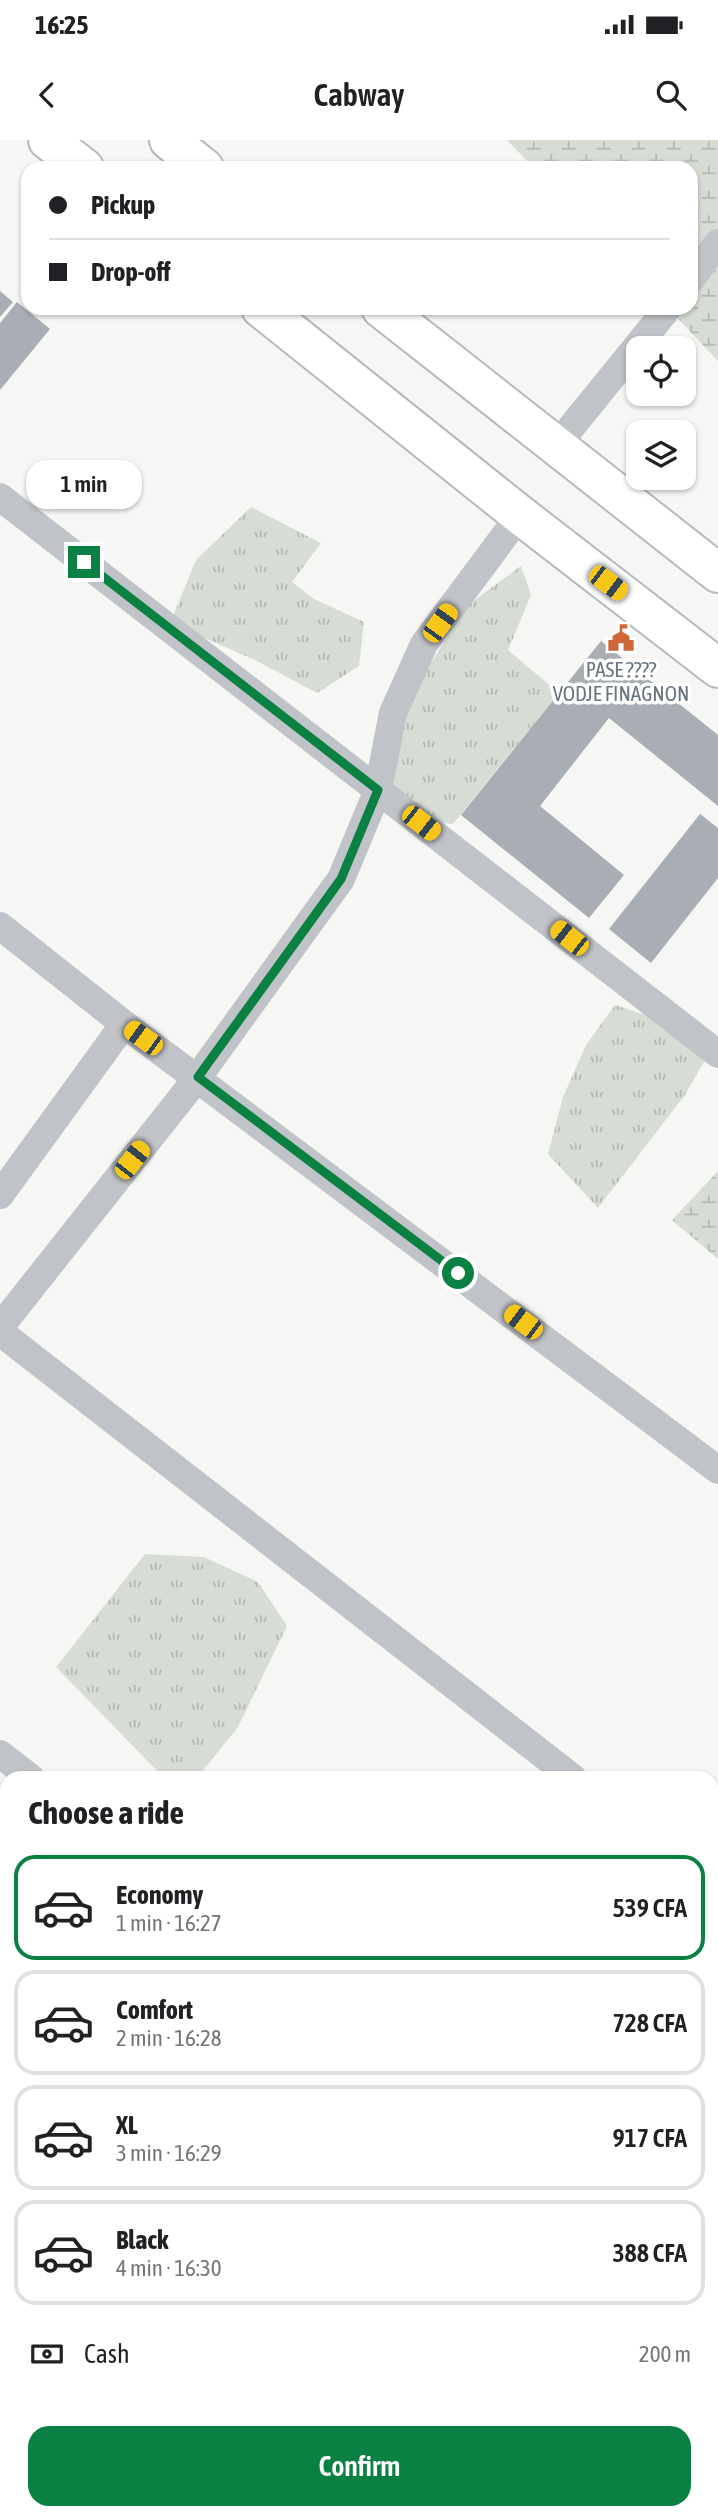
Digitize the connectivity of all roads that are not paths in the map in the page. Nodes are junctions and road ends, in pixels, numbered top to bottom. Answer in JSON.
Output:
{"nodes":[{"id":1,"x":48,"y":140,"type":"edge"},
{"id":2,"x":169,"y":140,"type":"edge"},
{"id":3,"x":74,"y":161,"type":"edge"},
{"id":4,"x":195,"y":161,"type":"edge"},
{"id":5,"x":718,"y":243,"type":"edge"},
{"id":6,"x":698,"y":270,"type":"edge"},
{"id":7,"x":270,"y":315,"type":"edge"},
{"id":8,"x":391,"y":315,"type":"edge"},
{"id":9,"x":662,"y":315,"type":"edge"},
{"id":10,"x":556,"y":446,"type":"junction"},
{"id":11,"x":0,"y":497,"type":"edge"},
{"id":12,"x":520,"y":515,"type":"junction"},
{"id":13,"x":718,"y":573,"type":"edge"},
{"id":14,"x":718,"y":668,"type":"edge"},
{"id":15,"x":378,"y":790,"type":"junction"},
{"id":16,"x":0,"y":926,"type":"edge"},
{"id":17,"x":124,"y":1024,"type":"junction"},
{"id":18,"x":718,"y":1054,"type":"edge"},
{"id":19,"x":198,"y":1077,"type":"junction"},
{"id":20,"x":0,"y":1195,"type":"edge"},
{"id":21,"x":0,"y":1330,"type":"edge"},
{"id":22,"x":718,"y":1470,"type":"edge"},
{"id":23,"x":0,"y":1754,"type":"edge"},
{"id":24,"x":22,"y":1771,"type":"edge"},
{"id":25,"x":564,"y":1771,"type":"edge"}],
"edges":[{"from":1,"to":3,"type":"street"},
{"from":2,"to":4,"type":"street"},
{"from":5,"to":6,"type":"street"},
{"from":7,"to":12,"type":"street"},
{"from":8,"to":10,"type":"street"},
{"from":9,"to":10,"type":"street"},
{"from":10,"to":13,"type":"street"},
{"from":11,"to":15,"type":"street"},
{"from":12,"to":14,"type":"street"},
{"from":12,"to":15,"type":"street"},
{"from":15,"to":18,"type":"street"},
{"from":15,"to":19,"type":"street"},
{"from":16,"to":17,"type":"street"},
{"from":17,"to":19,"type":"street"},
{"from":17,"to":20,"type":"street"},
{"from":19,"to":21,"type":"street"},
{"from":19,"to":22,"type":"street"},
{"from":21,"to":25,"type":"street"},
{"from":23,"to":24,"type":"street"}]}
